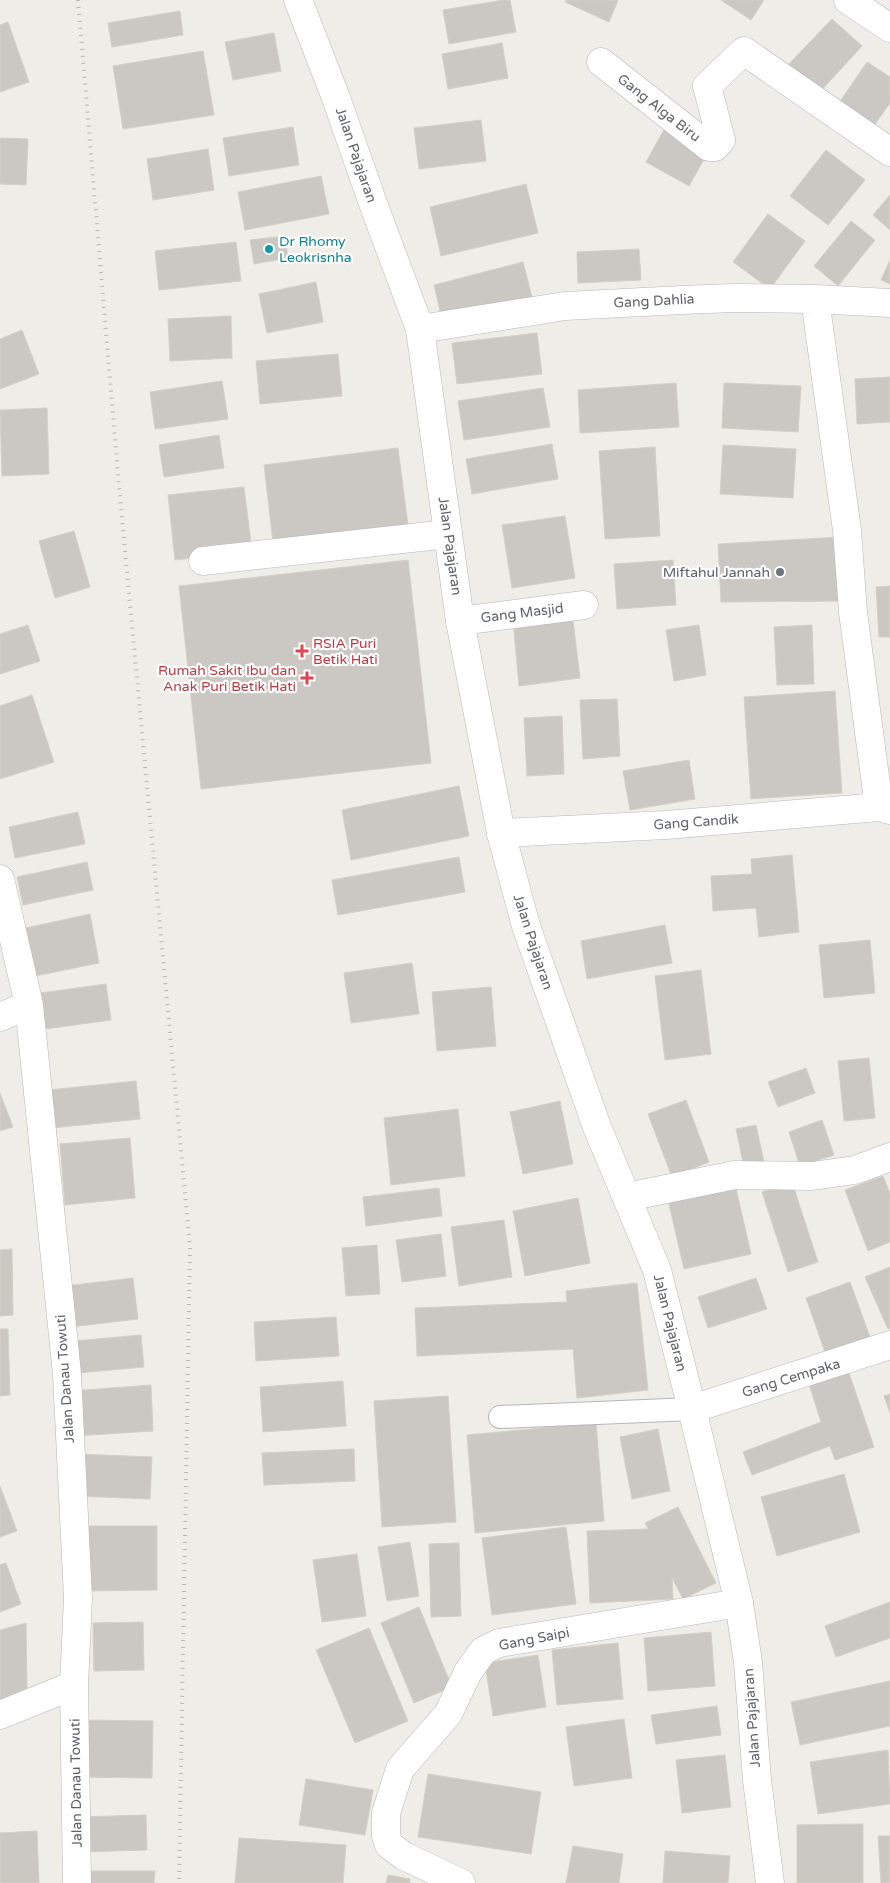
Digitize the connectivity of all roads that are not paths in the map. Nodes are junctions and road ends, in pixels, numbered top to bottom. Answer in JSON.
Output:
{"nodes":[{"id":1,"x":298,"y":0,"type":"edge"},
{"id":2,"x":848,"y":0,"type":"edge"},
{"id":3,"x":890,"y":28,"type":"edge"},
{"id":4,"x":602,"y":62,"type":"dead end"},
{"id":5,"x":890,"y":152,"type":"edge"},
{"id":6,"x":814,"y":299,"type":"junction"},
{"id":7,"x":890,"y":303,"type":"edge"},
{"id":8,"x":420,"y":329,"type":"junction"},
{"id":9,"x":448,"y":534,"type":"junction"},
{"id":10,"x":203,"y":561,"type":"dead end"},
{"id":11,"x":584,"y":605,"type":"dead end"},
{"id":12,"x":460,"y":621,"type":"junction"},
{"id":13,"x":885,"y":808,"type":"edge"},
{"id":14,"x":501,"y":833,"type":"junction"},
{"id":15,"x":0,"y":879,"type":"edge"},
{"id":16,"x":29,"y":1005,"type":"junction"},
{"id":17,"x":0,"y":1017,"type":"edge"},
{"id":18,"x":890,"y":1157,"type":"edge"},
{"id":19,"x":627,"y":1197,"type":"junction"},
{"id":20,"x":890,"y":1346,"type":"edge"},
{"id":21,"x":692,"y":1409,"type":"junction"},
{"id":22,"x":500,"y":1417,"type":"dead end"},
{"id":23,"x":739,"y":1603,"type":"junction"},
{"id":24,"x":74,"y":1685,"type":"junction"},
{"id":25,"x":0,"y":1715,"type":"edge"},
{"id":26,"x":77,"y":1883,"type":"edge"},
{"id":27,"x":461,"y":1883,"type":"edge"},
{"id":28,"x":770,"y":1883,"type":"edge"}],
"edges":[{"from":1,"to":8,"type":"street","name":"Jalan Pajajaran"},
{"from":2,"to":3,"type":"street"},
{"from":4,"to":5,"type":"street","name":"Gang Alga Biru"},
{"from":6,"to":7,"type":"street","name":"Gang Dahlia"},
{"from":6,"to":8,"type":"street","name":"Gang Dahlia"},
{"from":6,"to":13,"type":"street"},
{"from":8,"to":9,"type":"street","name":"Jalan Pajajaran"},
{"from":9,"to":10,"type":"street"},
{"from":9,"to":12,"type":"street","name":"Jalan Pajajaran"},
{"from":11,"to":12,"type":"street","name":"Gang Masjid"},
{"from":12,"to":14,"type":"street","name":"Jalan Pajajaran"},
{"from":13,"to":14,"type":"street","name":"Gang Candik"},
{"from":14,"to":19,"type":"street","name":"Jalan Pajajaran"},
{"from":15,"to":16,"type":"street","name":"Jalan Danau Towuti"},
{"from":16,"to":17,"type":"street"},
{"from":16,"to":24,"type":"street","name":"Jalan Danau Towuti"},
{"from":18,"to":19,"type":"street"},
{"from":19,"to":21,"type":"street","name":"Jalan Pajajaran"},
{"from":20,"to":21,"type":"street","name":"Gang Cempaka"},
{"from":21,"to":22,"type":"lane"},
{"from":21,"to":23,"type":"street","name":"Jalan Pajajaran"},
{"from":23,"to":27,"type":"street","name":"Gang Saipi"},
{"from":23,"to":28,"type":"street","name":"Jalan Pajajaran"},
{"from":24,"to":25,"type":"street"},
{"from":24,"to":26,"type":"street","name":"Jalan Danau Towuti"}]}
